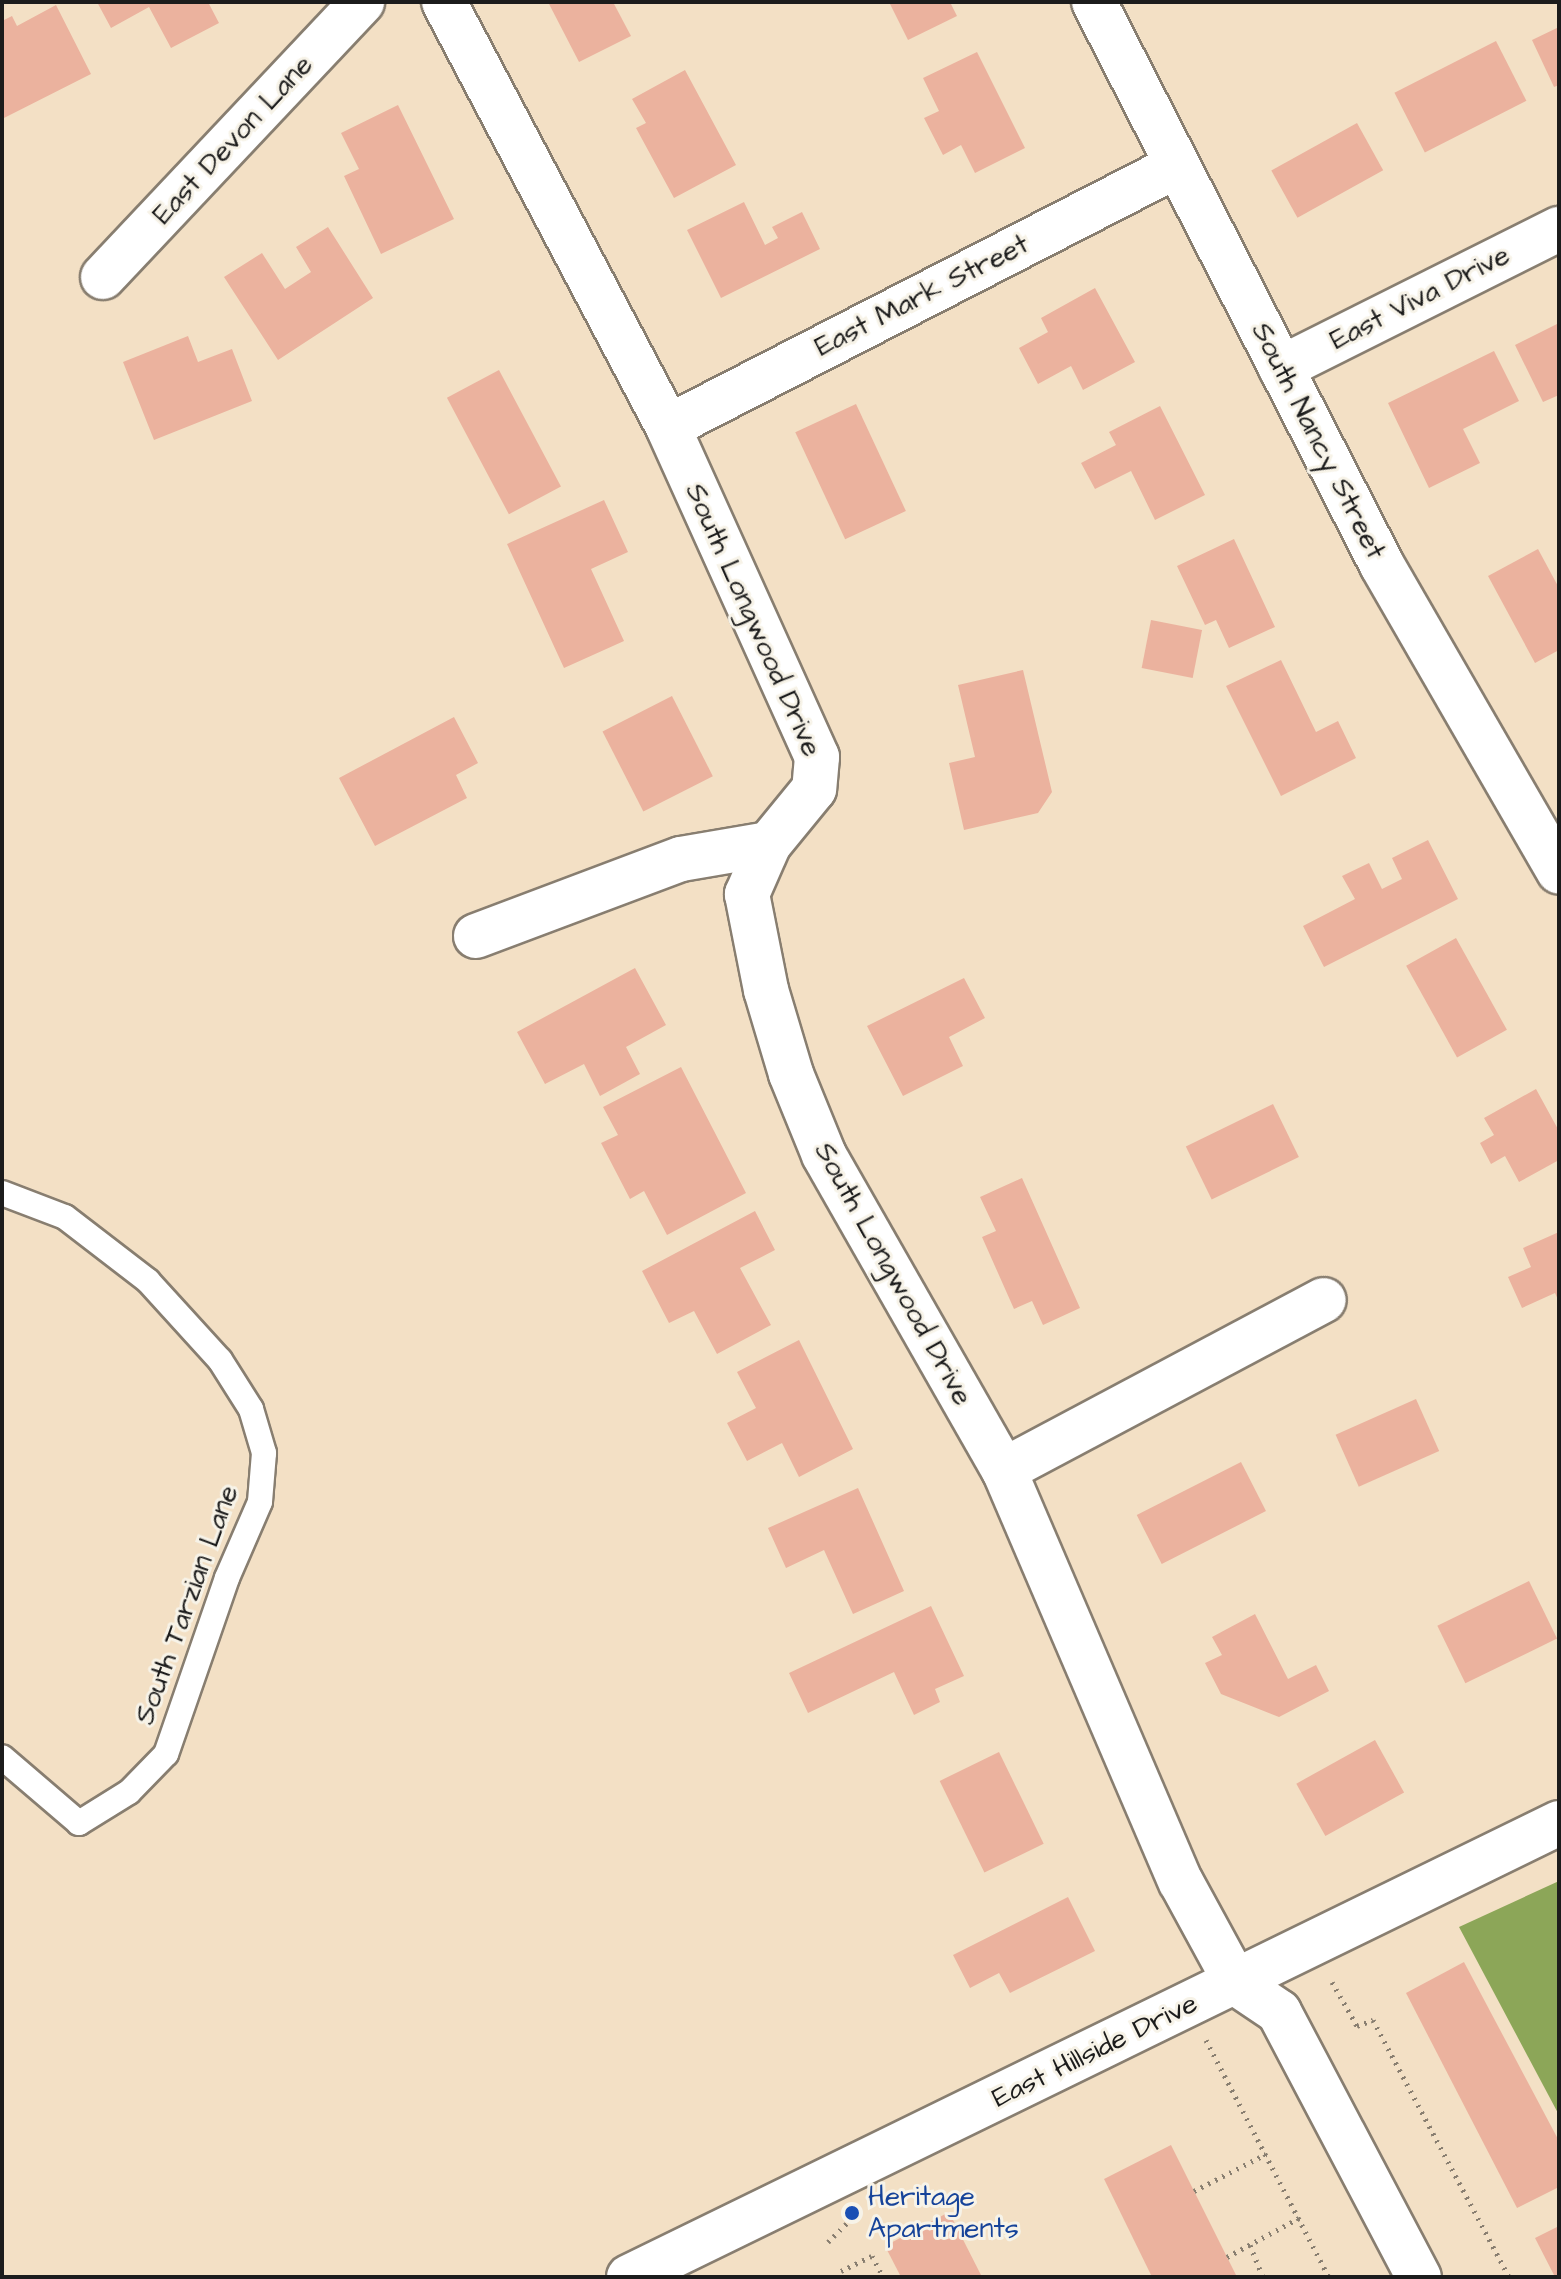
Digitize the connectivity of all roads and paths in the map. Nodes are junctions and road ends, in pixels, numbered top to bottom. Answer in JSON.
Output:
{"nodes":[{"id":1,"x":362,"y":2,"type":"edge"},
{"id":2,"x":444,"y":2,"type":"edge"},
{"id":3,"x":1094,"y":2,"type":"edge"},
{"id":4,"x":1176,"y":166,"type":"junction"},
{"id":5,"x":1559,"y":229,"type":"edge"},
{"id":6,"x":103,"y":277,"type":"dead end"},
{"id":7,"x":1281,"y":368,"type":"junction"},
{"id":8,"x":668,"y":427,"type":"junction"},
{"id":9,"x":769,"y":844,"type":"junction"},
{"id":10,"x":1559,"y":871,"type":"edge"},
{"id":11,"x":476,"y":936,"type":"dead end"},
{"id":12,"x":2,"y":1193,"type":"edge"},
{"id":13,"x":1324,"y":1300,"type":"dead end"},
{"id":14,"x":1004,"y":1470,"type":"junction"},
{"id":15,"x":2,"y":1757,"type":"edge"},
{"id":16,"x":1559,"y":1823,"type":"edge"},
{"id":17,"x":1326,"y":1970,"type":"dead end"},
{"id":18,"x":1236,"y":1983,"type":"junction"},
{"id":19,"x":1202,"y":2031,"type":"dead end"},
{"id":20,"x":1266,"y":2154,"type":"junction"},
{"id":21,"x":1194,"y":2191,"type":"dead end"},
{"id":22,"x":1299,"y":2218,"type":"junction"},
{"id":23,"x":1250,"y":2245,"type":"junction"},
{"id":24,"x":1227,"y":2257,"type":"dead end"},
{"id":25,"x":841,"y":2271,"type":"dead end"},
{"id":26,"x":629,"y":2277,"type":"edge"},
{"id":27,"x":883,"y":2277,"type":"edge"},
{"id":28,"x":1263,"y":2277,"type":"edge"},
{"id":29,"x":1329,"y":2277,"type":"edge"},
{"id":30,"x":1419,"y":2277,"type":"edge"},
{"id":31,"x":1509,"y":2277,"type":"edge"}],
"edges":[{"from":1,"to":6,"type":"street","name":"East Devon Lane"},
{"from":2,"to":8,"type":"street","name":"South Longwood Drive"},
{"from":3,"to":4,"type":"street","name":"South Nancy Street"},
{"from":4,"to":7,"type":"street","name":"South Nancy Street"},
{"from":4,"to":8,"type":"street","name":"East Mark Street"},
{"from":5,"to":7,"type":"street","name":"East Viva Drive"},
{"from":7,"to":10,"type":"street","name":"South Nancy Street"},
{"from":8,"to":9,"type":"street","name":"South Longwood Drive"},
{"from":9,"to":11,"type":"street"},
{"from":9,"to":14,"type":"street","name":"South Longwood Drive"},
{"from":12,"to":15,"type":"lane","name":"South Tarzian Lane"},
{"from":13,"to":14,"type":"street"},
{"from":14,"to":18,"type":"street","name":"South Longwood Drive"},
{"from":16,"to":18,"type":"street","name":"East Hillside Drive"},
{"from":17,"to":31,"type":"path"},
{"from":18,"to":26,"type":"street","name":"East Hillside Drive"},
{"from":18,"to":30,"type":"street"},
{"from":19,"to":20,"type":"path"},
{"from":20,"to":21,"type":"path"},
{"from":20,"to":22,"type":"path"},
{"from":22,"to":23,"type":"path"},
{"from":22,"to":29,"type":"path"},
{"from":23,"to":24,"type":"path"},
{"from":23,"to":28,"type":"path"},
{"from":25,"to":27,"type":"path"}]}
